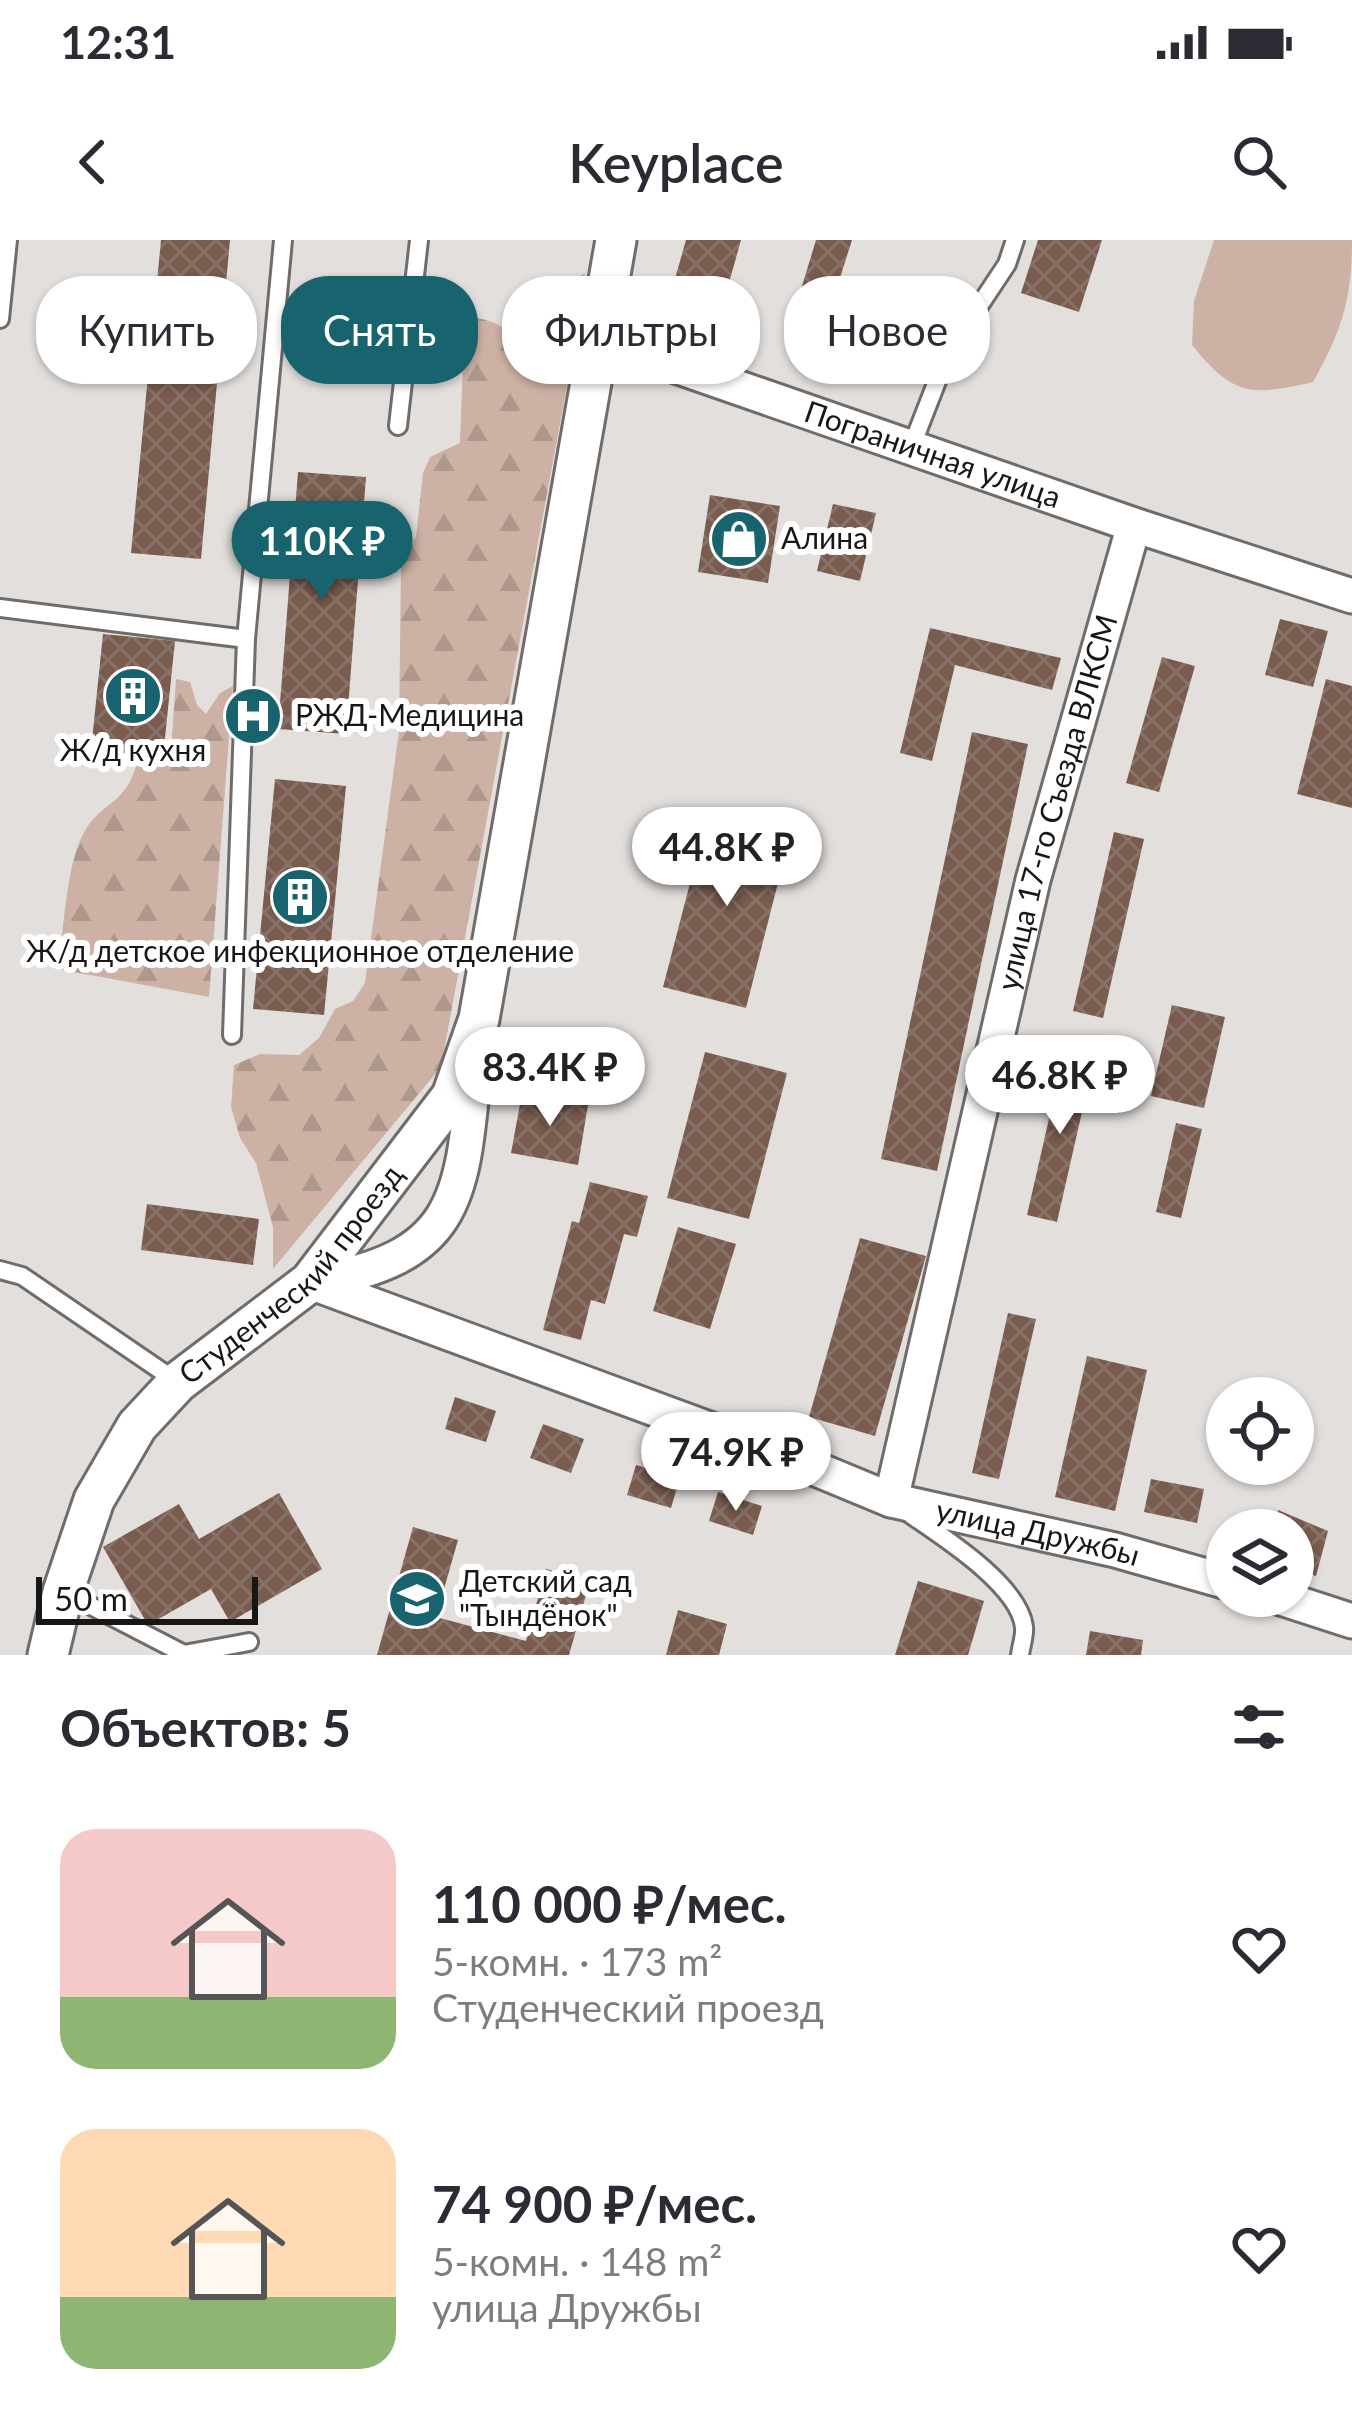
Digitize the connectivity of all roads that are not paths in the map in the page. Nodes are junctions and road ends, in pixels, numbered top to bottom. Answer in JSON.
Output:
{"nodes":[{"id":1,"x":8,"y":240,"type":"edge"},
{"id":2,"x":283,"y":240,"type":"edge"},
{"id":3,"x":418,"y":240,"type":"edge"},
{"id":4,"x":616,"y":240,"type":"edge"},
{"id":5,"x":1015,"y":240,"type":"edge"},
{"id":6,"x":609,"y":276,"type":"edge"},
{"id":7,"x":0,"y":320,"type":"edge"},
{"id":8,"x":590,"y":384,"type":"edge"},
{"id":9,"x":727,"y":384,"type":"edge"},
{"id":10,"x":398,"y":426,"type":"dead end"},
{"id":11,"x":911,"y":448,"type":"junction"},
{"id":12,"x":1134,"y":525,"type":"junction"},
{"id":13,"x":1352,"y":596,"type":"edge"},
{"id":14,"x":0,"y":608,"type":"edge"},
{"id":15,"x":246,"y":639,"type":"junction"},
{"id":16,"x":479,"y":1019,"type":"junction"},
{"id":17,"x":232,"y":1035,"type":"dead end"},
{"id":18,"x":0,"y":1270,"type":"edge"},
{"id":19,"x":310,"y":1282,"type":"junction"},
{"id":20,"x":178,"y":1382,"type":"junction"},
{"id":21,"x":891,"y":1500,"type":"junction"},
{"id":22,"x":1206,"y":1576,"type":"edge"},
{"id":23,"x":63,"y":1592,"type":"junction"},
{"id":24,"x":1314,"y":1609,"type":"edge"},
{"id":25,"x":1352,"y":1621,"type":"edge"},
{"id":26,"x":249,"y":1642,"type":"dead end"},
{"id":27,"x":48,"y":1655,"type":"edge"},
{"id":28,"x":1020,"y":1655,"type":"edge"}],
"edges":[{"from":1,"to":7,"type":"lane"},
{"from":2,"to":15,"type":"lane"},
{"from":3,"to":10,"type":"lane"},
{"from":4,"to":6,"type":"street","name":"Студенческий проезд"},
{"from":5,"to":11,"type":"lane"},
{"from":8,"to":16,"type":"street","name":"Студенческий проезд"},
{"from":9,"to":11,"type":"street","name":"Пограничная улица"},
{"from":11,"to":12,"type":"street","name":"Пограничная улица"},
{"from":12,"to":13,"type":"street","name":"Пограничная улица"},
{"from":12,"to":21,"type":"street","name":"улица 17-го Съезда ВЛКСМ"},
{"from":14,"to":15,"type":"lane"},
{"from":15,"to":17,"type":"lane"},
{"from":16,"to":19,"type":"street","name":"Студенческий проезд"},
{"from":16,"to":19,"type":"street"},
{"from":18,"to":20,"type":"lane"},
{"from":19,"to":20,"type":"street","name":"Студенческий проезд"},
{"from":19,"to":21,"type":"street","name":"улица Дружбы"},
{"from":20,"to":23,"type":"street","name":"Студенческий проезд"},
{"from":21,"to":22,"type":"street","name":"улица Дружбы"},
{"from":21,"to":28,"type":"lane"},
{"from":23,"to":26,"type":"lane"},
{"from":23,"to":27,"type":"street","name":"Студенческий проезд"},
{"from":24,"to":25,"type":"street"}]}
